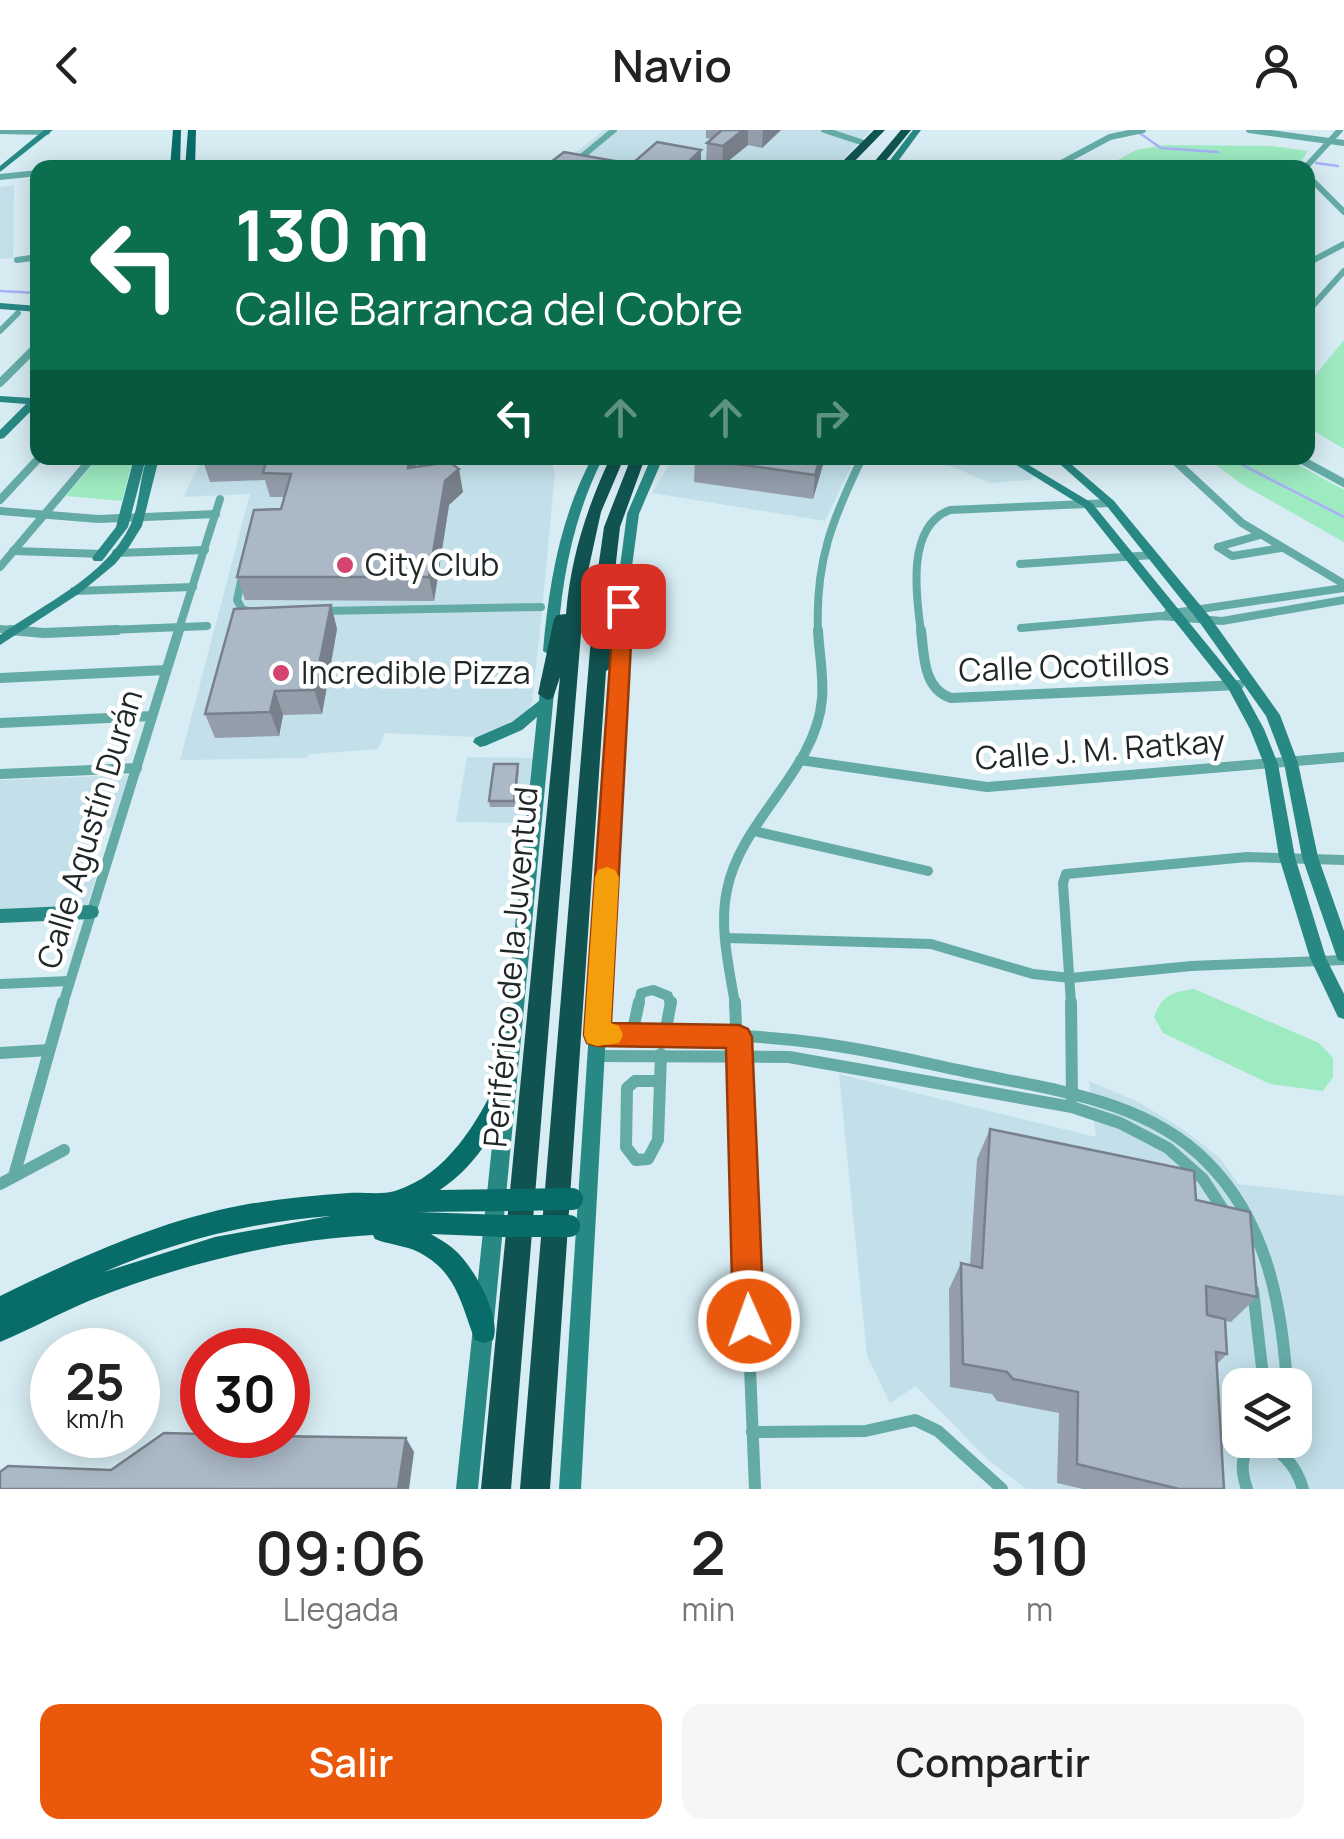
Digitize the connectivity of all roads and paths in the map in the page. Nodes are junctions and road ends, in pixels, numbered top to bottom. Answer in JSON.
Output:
{"nodes":[{"id":1,"x":177,"y":130,"type":"edge"},
{"id":2,"x":192,"y":130,"type":"edge"},
{"id":3,"x":617,"y":130,"type":"edge"},
{"id":4,"x":824,"y":130,"type":"edge"},
{"id":5,"x":883,"y":130,"type":"edge"},
{"id":6,"x":906,"y":130,"type":"edge"},
{"id":7,"x":917,"y":130,"type":"edge"},
{"id":8,"x":1144,"y":130,"type":"edge"},
{"id":9,"x":1249,"y":130,"type":"edge"},
{"id":10,"x":1327,"y":130,"type":"edge"},
{"id":11,"x":1340,"y":130,"type":"edge"},
{"id":12,"x":0,"y":131,"type":"edge"},
{"id":13,"x":18,"y":132,"type":"edge"},
{"id":14,"x":46,"y":133,"type":"edge"},
{"id":15,"x":1326,"y":140,"type":"junction"},
{"id":16,"x":864,"y":143,"type":"junction"},
{"id":17,"x":1344,"y":143,"type":"edge"},
{"id":18,"x":0,"y":144,"type":"edge"},
{"id":19,"x":902,"y":149,"type":"junction"},
{"id":20,"x":175,"y":160,"type":"edge"},
{"id":21,"x":190,"y":160,"type":"edge"},
{"id":22,"x":578,"y":160,"type":"edge"},
{"id":23,"x":854,"y":160,"type":"edge"},
{"id":24,"x":856,"y":160,"type":"edge"},
{"id":25,"x":882,"y":160,"type":"edge"},
{"id":26,"x":886,"y":160,"type":"edge"},
{"id":27,"x":894,"y":160,"type":"edge"},
{"id":28,"x":1067,"y":160,"type":"edge"},
{"id":29,"x":1311,"y":160,"type":"edge"},
{"id":30,"x":30,"y":173,"type":"edge"},
{"id":31,"x":0,"y":174,"type":"edge"},
{"id":32,"x":1315,"y":183,"type":"edge"},
{"id":33,"x":1344,"y":212,"type":"edge"},
{"id":34,"x":1344,"y":244,"type":"edge"},
{"id":35,"x":30,"y":258,"type":"edge"},
{"id":36,"x":17,"y":260,"type":"dead end"},
{"id":37,"x":1315,"y":260,"type":"edge"},
{"id":38,"x":1344,"y":271,"type":"edge"},
{"id":39,"x":1315,"y":303,"type":"edge"},
{"id":40,"x":0,"y":309,"type":"edge"},
{"id":41,"x":30,"y":311,"type":"edge"},
{"id":42,"x":30,"y":312,"type":"edge"},
{"id":43,"x":18,"y":313,"type":"junction"},
{"id":44,"x":0,"y":331,"type":"edge"},
{"id":45,"x":30,"y":353,"type":"edge"},
{"id":46,"x":0,"y":382,"type":"edge"},
{"id":47,"x":0,"y":400,"type":"edge"},
{"id":48,"x":30,"y":400,"type":"edge"},
{"id":49,"x":30,"y":407,"type":"edge"},
{"id":50,"x":0,"y":436,"type":"edge"},
{"id":51,"x":32,"y":465,"type":"edge"},
{"id":52,"x":86,"y":465,"type":"edge"},
{"id":53,"x":139,"y":465,"type":"edge"},
{"id":54,"x":149,"y":465,"type":"edge"},
{"id":55,"x":594,"y":465,"type":"edge"},
{"id":56,"x":614,"y":465,"type":"edge"},
{"id":57,"x":635,"y":465,"type":"edge"},
{"id":58,"x":654,"y":465,"type":"edge"},
{"id":59,"x":859,"y":465,"type":"edge"},
{"id":60,"x":1022,"y":465,"type":"edge"},
{"id":61,"x":1066,"y":465,"type":"edge"},
{"id":62,"x":1180,"y":465,"type":"edge"},
{"id":63,"x":1311,"y":465,"type":"edge"},
{"id":64,"x":1344,"y":483,"type":"edge"},
{"id":65,"x":220,"y":499,"type":"dead end"},
{"id":66,"x":0,"y":500,"type":"edge"},
{"id":67,"x":1110,"y":503,"type":"junction"},
{"id":68,"x":1088,"y":504,"type":"junction"},
{"id":69,"x":0,"y":511,"type":"edge"},
{"id":70,"x":216,"y":514,"type":"junction"},
{"id":71,"x":43,"y":516,"type":"junction"},
{"id":72,"x":132,"y":518,"type":"junction"},
{"id":73,"x":1260,"y":536,"type":"junction"},
{"id":74,"x":1281,"y":548,"type":"junction"},
{"id":75,"x":204,"y":550,"type":"junction"},
{"id":76,"x":13,"y":551,"type":"junction"},
{"id":77,"x":109,"y":554,"type":"junction"},
{"id":78,"x":1153,"y":555,"type":"junction"},
{"id":79,"x":247,"y":557,"type":"edge"},
{"id":80,"x":1132,"y":557,"type":"junction"},
{"id":81,"x":1020,"y":564,"type":"dead end"},
{"id":82,"x":0,"y":567,"type":"edge"},
{"id":83,"x":577,"y":585,"type":"junction"},
{"id":84,"x":1344,"y":586,"type":"edge"},
{"id":85,"x":193,"y":588,"type":"junction"},
{"id":86,"x":70,"y":591,"type":"junction"},
{"id":87,"x":1344,"y":600,"type":"edge"},
{"id":88,"x":623,"y":606,"type":"junction"},
{"id":89,"x":541,"y":607,"type":"dead end"},
{"id":90,"x":301,"y":612,"type":"edge"},
{"id":91,"x":263,"y":613,"type":"edge"},
{"id":92,"x":1200,"y":613,"type":"junction"},
{"id":93,"x":1172,"y":615,"type":"junction"},
{"id":94,"x":207,"y":626,"type":"dead end"},
{"id":95,"x":179,"y":628,"type":"junction"},
{"id":96,"x":1022,"y":628,"type":"dead end"},
{"id":97,"x":4,"y":629,"type":"edge"},
{"id":98,"x":0,"y":641,"type":"edge"},
{"id":99,"x":166,"y":670,"type":"junction"},
{"id":100,"x":0,"y":678,"type":"edge"},
{"id":101,"x":1254,"y":684,"type":"junction"},
{"id":102,"x":1233,"y":685,"type":"junction"},
{"id":103,"x":546,"y":699,"type":"junction"},
{"id":104,"x":593,"y":710,"type":"junction"},
{"id":105,"x":152,"y":716,"type":"junction"},
{"id":106,"x":0,"y":723,"type":"edge"},
{"id":107,"x":480,"y":742,"type":"dead end"},
{"id":108,"x":1344,"y":758,"type":"edge"},
{"id":109,"x":800,"y":760,"type":"junction"},
{"id":110,"x":1292,"y":763,"type":"junction"},
{"id":111,"x":1270,"y":764,"type":"junction"},
{"id":112,"x":137,"y":768,"type":"junction"},
{"id":113,"x":0,"y":774,"type":"edge"},
{"id":114,"x":754,"y":831,"type":"junction"},
{"id":115,"x":1287,"y":857,"type":"junction"},
{"id":116,"x":1310,"y":857,"type":"junction"},
{"id":117,"x":1344,"y":860,"type":"edge"},
{"id":118,"x":928,"y":872,"type":"dead end"},
{"id":119,"x":91,"y":912,"type":"junction"},
{"id":120,"x":0,"y":916,"type":"edge"},
{"id":121,"x":726,"y":938,"type":"junction"},
{"id":122,"x":1344,"y":957,"type":"edge"},
{"id":123,"x":1318,"y":958,"type":"junction"},
{"id":124,"x":1072,"y":978,"type":"junction"},
{"id":125,"x":69,"y":980,"type":"junction"},
{"id":126,"x":0,"y":984,"type":"edge"},
{"id":127,"x":1344,"y":1012,"type":"edge"},
{"id":128,"x":632,"y":1034,"type":"junction"},
{"id":129,"x":665,"y":1034,"type":"junction"},
{"id":130,"x":597,"y":1035,"type":"junction"},
{"id":131,"x":739,"y":1037,"type":"junction"},
{"id":132,"x":855,"y":1049,"type":"junction"},
{"id":133,"x":49,"y":1050,"type":"junction"},
{"id":134,"x":0,"y":1053,"type":"edge"},
{"id":135,"x":661,"y":1054,"type":"junction"},
{"id":136,"x":595,"y":1056,"type":"junction"},
{"id":137,"x":740,"y":1056,"type":"junction"},
{"id":138,"x":854,"y":1066,"type":"junction"},
{"id":139,"x":659,"y":1081,"type":"junction"},
{"id":140,"x":506,"y":1082,"type":"junction"},
{"id":141,"x":1072,"y":1100,"type":"junction"},
{"id":142,"x":1172,"y":1142,"type":"junction"},
{"id":143,"x":64,"y":1150,"type":"dead end"},
{"id":144,"x":14,"y":1176,"type":"junction"},
{"id":145,"x":0,"y":1184,"type":"edge"},
{"id":146,"x":579,"y":1199,"type":"junction"},
{"id":147,"x":501,"y":1200,"type":"junction"},
{"id":148,"x":391,"y":1203,"type":"junction"},
{"id":149,"x":348,"y":1226,"type":"junction"},
{"id":150,"x":499,"y":1226,"type":"junction"},
{"id":151,"x":577,"y":1226,"type":"junction"},
{"id":152,"x":1235,"y":1232,"type":"edge"},
{"id":153,"x":179,"y":1233,"type":"junction"},
{"id":154,"x":179,"y":1260,"type":"junction"},
{"id":155,"x":1250,"y":1275,"type":"edge"},
{"id":156,"x":0,"y":1308,"type":"edge"},
{"id":157,"x":0,"y":1330,"type":"edge"},
{"id":158,"x":484,"y":1330,"type":"junction"},
{"id":159,"x":1262,"y":1368,"type":"edge"},
{"id":160,"x":1285,"y":1368,"type":"edge"},
{"id":161,"x":752,"y":1432,"type":"junction"},
{"id":162,"x":1242,"y":1458,"type":"edge"},
{"id":163,"x":1292,"y":1458,"type":"edge"},
{"id":164,"x":467,"y":1489,"type":"edge"},
{"id":165,"x":496,"y":1489,"type":"edge"},
{"id":166,"x":535,"y":1489,"type":"edge"},
{"id":167,"x":570,"y":1489,"type":"edge"},
{"id":168,"x":756,"y":1489,"type":"edge"},
{"id":169,"x":1002,"y":1489,"type":"edge"},
{"id":170,"x":1247,"y":1489,"type":"edge"},
{"id":171,"x":1302,"y":1489,"type":"edge"}],
"edges":[{"from":1,"to":20,"type":"main road"},
{"from":2,"to":21,"type":"main road"},
{"from":3,"to":22,"type":"street"},
{"from":4,"to":16,"type":"street"},
{"from":5,"to":16,"type":"main road"},
{"from":5,"to":24,"type":"highway"},
{"from":6,"to":25,"type":"highway"},
{"from":7,"to":19,"type":"main road"},
{"from":8,"to":28,"type":"street"},
{"from":9,"to":15,"type":"street"},
{"from":10,"to":15,"type":"street"},
{"from":11,"to":15,"type":"street"},
{"from":12,"to":13,"type":"street"},
{"from":13,"to":14,"type":"street"},
{"from":13,"to":18,"type":"street"},
{"from":14,"to":31,"type":"main road"},
{"from":15,"to":17,"type":"street"},
{"from":15,"to":29,"type":"street"},
{"from":16,"to":23,"type":"main road"},
{"from":19,"to":26,"type":"highway"},
{"from":19,"to":27,"type":"main road"},
{"from":30,"to":31,"type":"street"},
{"from":32,"to":33,"type":"street"},
{"from":34,"to":37,"type":"street"},
{"from":35,"to":36,"type":"street"},
{"from":38,"to":39,"type":"street"},
{"from":40,"to":41,"type":"main road"},
{"from":40,"to":43,"type":"main road"},
{"from":42,"to":43,"type":"main road"},
{"from":43,"to":44,"type":"street"},
{"from":45,"to":46,"type":"street"},
{"from":47,"to":48,"type":"main road"},
{"from":49,"to":50,"type":"main road"},
{"from":51,"to":66,"type":"street"},
{"from":52,"to":71,"type":"street"},
{"from":53,"to":72,"type":"main road"},
{"from":54,"to":72,"type":"main road"},
{"from":55,"to":103,"type":"main road"},
{"from":56,"to":83,"type":"highway","name":"Periférico de la Juventud"},
{"from":57,"to":104,"type":"highway","name":"Periférico de la Juventud"},
{"from":58,"to":88,"type":"main road"},
{"from":59,"to":109,"type":"street"},
{"from":60,"to":68,"type":"main road"},
{"from":61,"to":67,"type":"main road"},
{"from":62,"to":73,"type":"street"},
{"from":63,"to":64,"type":"street"},
{"from":65,"to":70,"type":"street","name":"Calle Agustín Durán"},
{"from":67,"to":68,"type":"street","name":"Calle Ocotillos"},
{"from":67,"to":78,"type":"main road"},
{"from":68,"to":80,"type":"main road"},
{"from":68,"to":102,"type":"street","name":"Calle Ocotillos"},
{"from":69,"to":71,"type":"street"},
{"from":70,"to":72,"type":"street"},
{"from":70,"to":75,"type":"street","name":"Calle Agustín Durán"},
{"from":71,"to":72,"type":"street"},
{"from":71,"to":76,"type":"street"},
{"from":72,"to":77,"type":"main road"},
{"from":73,"to":74,"type":"street"},
{"from":73,"to":74,"type":"street"},
{"from":74,"to":84,"type":"street"},
{"from":75,"to":77,"type":"street"},
{"from":75,"to":85,"type":"street","name":"Calle Agustín Durán"},
{"from":76,"to":77,"type":"street"},
{"from":76,"to":82,"type":"street"},
{"from":77,"to":86,"type":"main road"},
{"from":77,"to":97,"type":"main road"},
{"from":78,"to":80,"type":"street"},
{"from":78,"to":92,"type":"main road"},
{"from":79,"to":91,"type":"street"},
{"from":80,"to":81,"type":"street"},
{"from":80,"to":93,"type":"main road"},
{"from":83,"to":103,"type":"highway"},
{"from":83,"to":165,"type":"highway","name":"Periférico de la Juventud"},
{"from":84,"to":92,"type":"street"},
{"from":85,"to":86,"type":"street"},
{"from":85,"to":95,"type":"street","name":"Calle Agustín Durán"},
{"from":86,"to":97,"type":"main road"},
{"from":87,"to":92,"type":"street"},
{"from":88,"to":104,"type":"highway"},
{"from":88,"to":130,"type":"main road"},
{"from":89,"to":90,"type":"street"},
{"from":92,"to":93,"type":"street"},
{"from":92,"to":93,"type":"street"},
{"from":92,"to":101,"type":"main road"},
{"from":93,"to":96,"type":"street"},
{"from":93,"to":102,"type":"main road"},
{"from":94,"to":95,"type":"street"},
{"from":95,"to":97,"type":"street"},
{"from":95,"to":99,"type":"street","name":"Calle Agustín Durán"},
{"from":97,"to":98,"type":"main road"},
{"from":99,"to":100,"type":"street"},
{"from":99,"to":105,"type":"street","name":"Calle Agustín Durán"},
{"from":101,"to":102,"type":"street","name":"Calle Ocotillos"},
{"from":101,"to":110,"type":"main road"},
{"from":102,"to":111,"type":"main road"},
{"from":103,"to":107,"type":"main road"},
{"from":103,"to":140,"type":"main road"},
{"from":104,"to":166,"type":"highway","name":"Periférico de la Juventud"},
{"from":105,"to":106,"type":"street"},
{"from":105,"to":112,"type":"street","name":"Calle Agustín Durán"},
{"from":108,"to":110,"type":"street","name":"Calle J. M. Ratkay"},
{"from":109,"to":111,"type":"street","name":"Calle J. M. Ratkay"},
{"from":109,"to":114,"type":"street"},
{"from":110,"to":111,"type":"street","name":"Calle J. M. Ratkay"},
{"from":110,"to":116,"type":"main road"},
{"from":111,"to":115,"type":"main road"},
{"from":112,"to":113,"type":"street"},
{"from":112,"to":119,"type":"street","name":"Calle Agustín Durán"},
{"from":114,"to":118,"type":"street"},
{"from":114,"to":121,"type":"street"},
{"from":115,"to":116,"type":"street"},
{"from":115,"to":123,"type":"main road"},
{"from":115,"to":124,"type":"street"},
{"from":116,"to":117,"type":"street"},
{"from":116,"to":122,"type":"main road"},
{"from":119,"to":120,"type":"main road"},
{"from":119,"to":125,"type":"street","name":"Calle Agustín Durán"},
{"from":121,"to":124,"type":"street"},
{"from":121,"to":131,"type":"street"},
{"from":122,"to":123,"type":"street"},
{"from":123,"to":124,"type":"street"},
{"from":123,"to":127,"type":"main road"},
{"from":124,"to":141,"type":"street"},
{"from":125,"to":126,"type":"street"},
{"from":125,"to":133,"type":"street","name":"Calle Agustín Durán"},
{"from":128,"to":129,"type":"street"},
{"from":128,"to":129,"type":"street"},
{"from":128,"to":130,"type":"street"},
{"from":129,"to":131,"type":"street"},
{"from":130,"to":136,"type":"main road"},
{"from":131,"to":132,"type":"street"},
{"from":131,"to":137,"type":"street"},
{"from":132,"to":138,"type":"street"},
{"from":132,"to":141,"type":"street"},
{"from":133,"to":134,"type":"street"},
{"from":133,"to":144,"type":"street","name":"Calle Agustín Durán"},
{"from":135,"to":136,"type":"street"},
{"from":135,"to":137,"type":"street"},
{"from":135,"to":139,"type":"street"},
{"from":136,"to":146,"type":"main road"},
{"from":137,"to":138,"type":"street"},
{"from":137,"to":161,"type":"street"},
{"from":138,"to":141,"type":"street"},
{"from":139,"to":139,"type":"street"},
{"from":140,"to":147,"type":"main road"},
{"from":140,"to":148,"type":"main road"},
{"from":141,"to":142,"type":"street"},
{"from":142,"to":152,"type":"street"},
{"from":142,"to":160,"type":"street"},
{"from":143,"to":144,"type":"street"},
{"from":144,"to":145,"type":"street"},
{"from":146,"to":147,"type":"main road","bridge":true},
{"from":146,"to":151,"type":"main road"},
{"from":147,"to":148,"type":"main road"},
{"from":147,"to":150,"type":"main road"},
{"from":148,"to":153,"type":"main road"},
{"from":149,"to":150,"type":"main road"},
{"from":149,"to":154,"type":"main road"},
{"from":149,"to":158,"type":"main road"},
{"from":150,"to":151,"type":"main road","bridge":true},
{"from":150,"to":158,"type":"main road"},
{"from":151,"to":167,"type":"main road"},
{"from":153,"to":154,"type":"main road"},
{"from":153,"to":156,"type":"main road"},
{"from":154,"to":157,"type":"main road"},
{"from":155,"to":159,"type":"street"},
{"from":158,"to":164,"type":"main road"},
{"from":161,"to":168,"type":"street"},
{"from":161,"to":169,"type":"street"},
{"from":162,"to":170,"type":"street"},
{"from":163,"to":171,"type":"street"}]}
